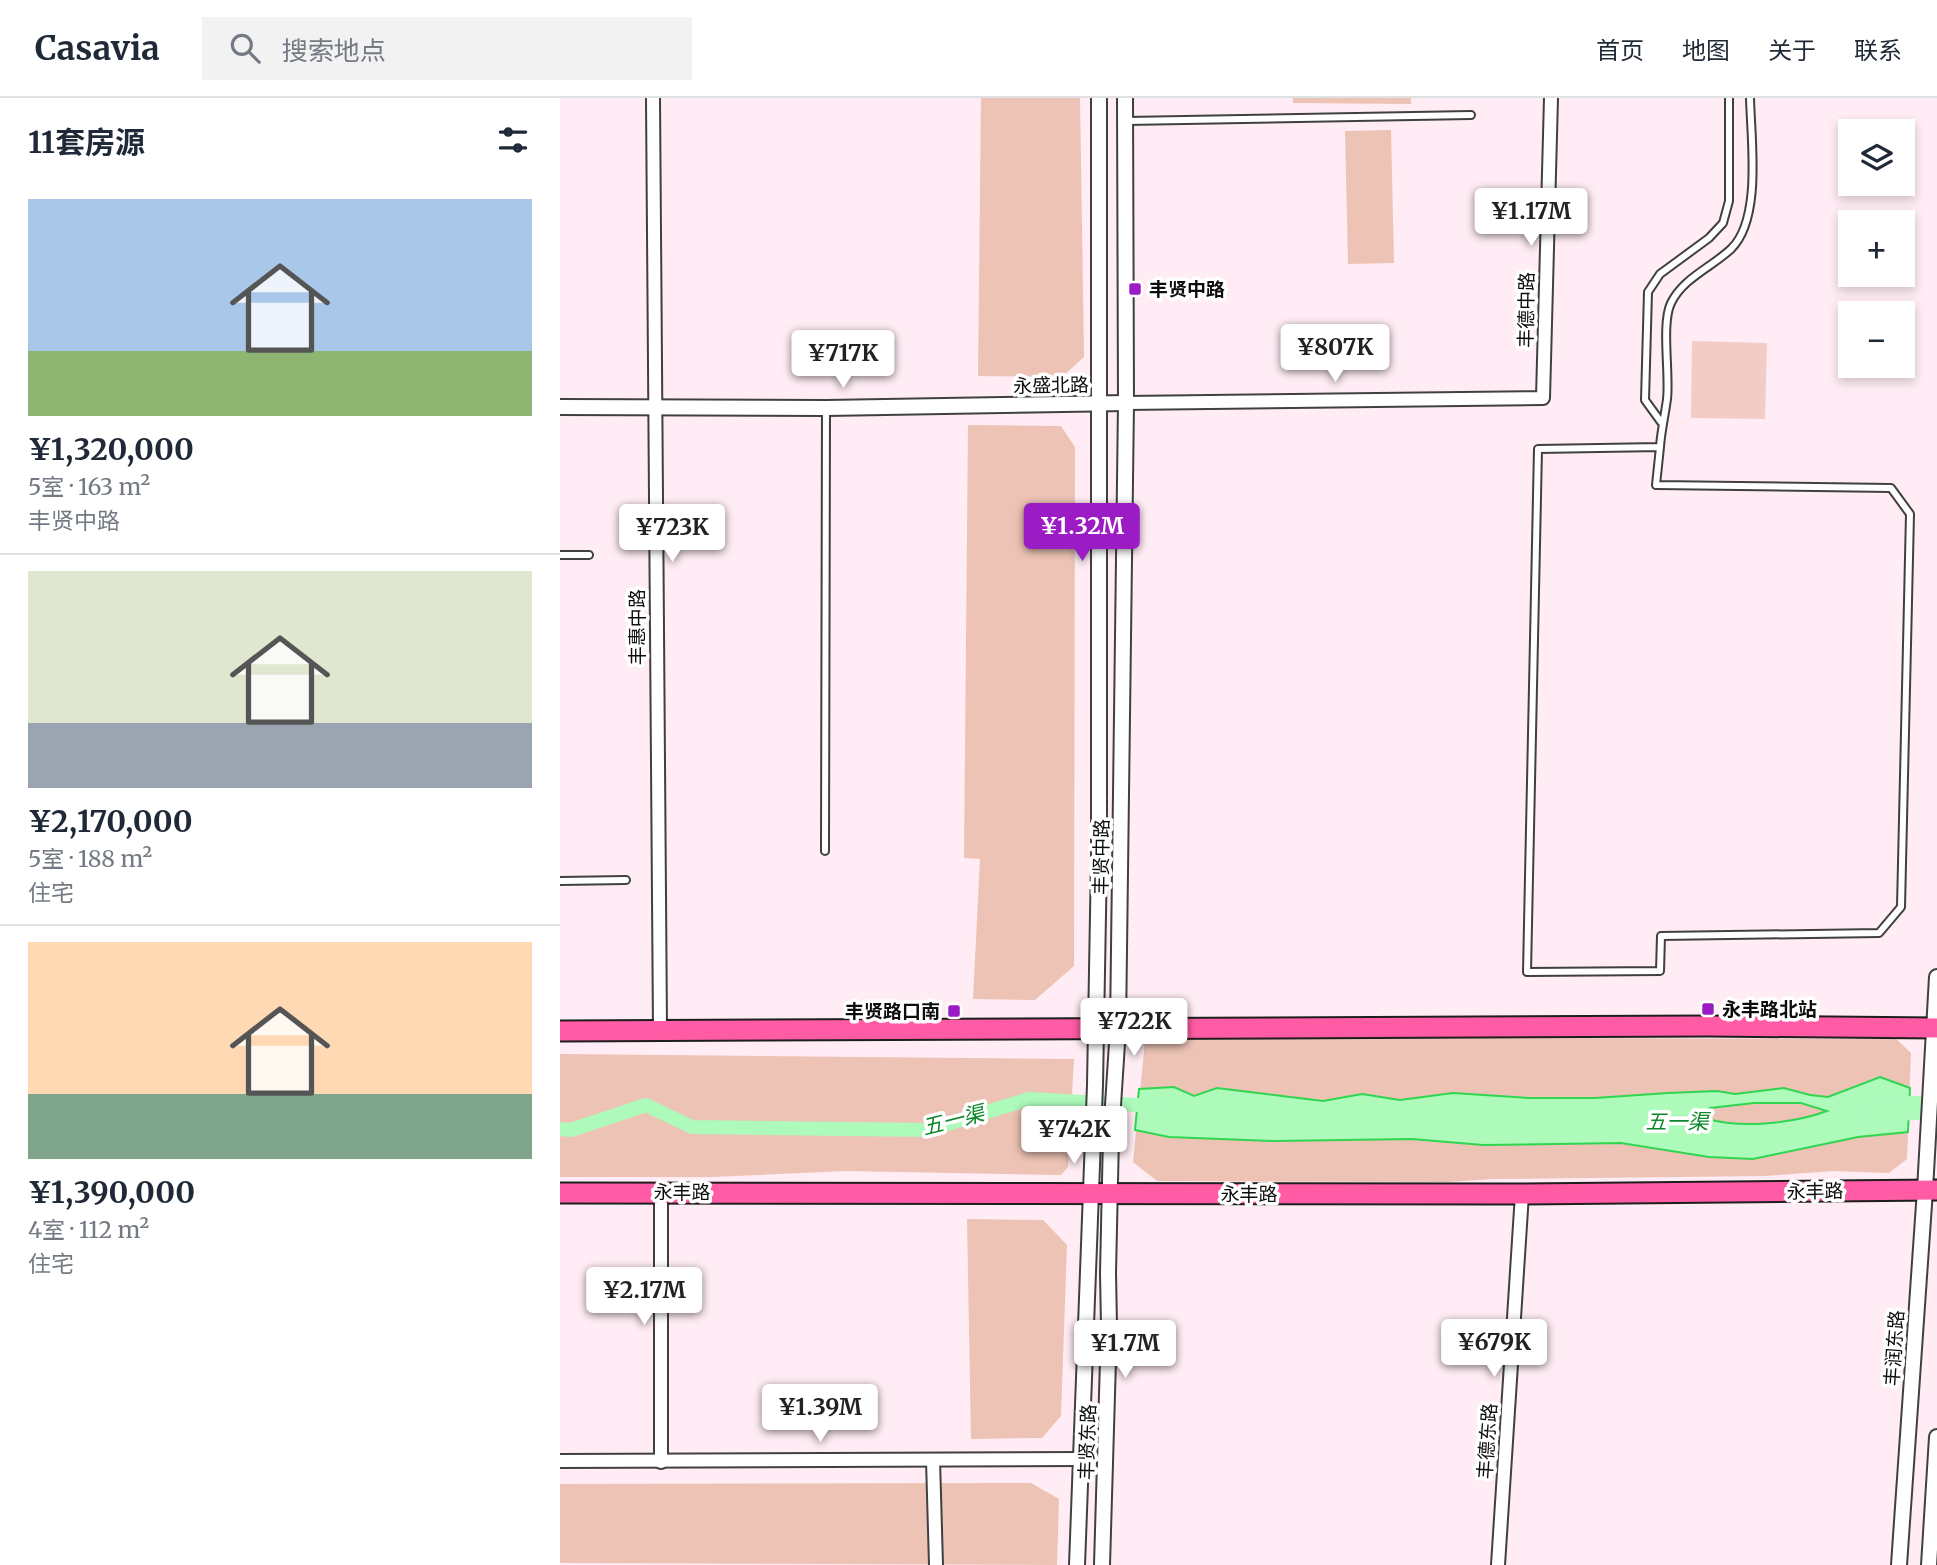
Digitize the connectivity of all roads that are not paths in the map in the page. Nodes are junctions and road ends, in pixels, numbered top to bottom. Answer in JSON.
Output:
{"nodes":[{"id":1,"x":653,"y":98,"type":"edge"},
{"id":2,"x":1099,"y":98,"type":"edge"},
{"id":3,"x":1125,"y":98,"type":"edge"},
{"id":4,"x":1551,"y":98,"type":"edge"},
{"id":5,"x":1730,"y":98,"type":"edge"},
{"id":6,"x":1750,"y":98,"type":"edge"},
{"id":7,"x":1471,"y":115,"type":"dead end"},
{"id":8,"x":1125,"y":121,"type":"junction"},
{"id":9,"x":1544,"y":398,"type":"joint"},
{"id":10,"x":1100,"y":403,"type":"junction"},
{"id":11,"x":1126,"y":403,"type":"junction"},
{"id":12,"x":560,"y":407,"type":"edge"},
{"id":13,"x":654,"y":407,"type":"junction"},
{"id":14,"x":826,"y":408,"type":"junction"},
{"id":15,"x":1661,"y":422,"type":"junction"},
{"id":16,"x":1660,"y":447,"type":"junction"},
{"id":17,"x":560,"y":555,"type":"edge"},
{"id":18,"x":589,"y":555,"type":"dead end"},
{"id":19,"x":825,"y":852,"type":"dead end"},
{"id":20,"x":625,"y":880,"type":"dead end"},
{"id":21,"x":560,"y":881,"type":"edge"},
{"id":22,"x":1937,"y":977,"type":"edge"},
{"id":23,"x":1095,"y":1028,"type":"junction"},
{"id":24,"x":1118,"y":1028,"type":"junction"},
{"id":25,"x":1935,"y":1028,"type":"edge"},
{"id":26,"x":660,"y":1030,"type":"junction"},
{"id":27,"x":560,"y":1031,"type":"edge"},
{"id":28,"x":1931,"y":1190,"type":"edge"},
{"id":29,"x":661,"y":1191,"type":"junction"},
{"id":30,"x":560,"y":1193,"type":"edge"},
{"id":31,"x":1101,"y":1194,"type":"junction"},
{"id":32,"x":1522,"y":1194,"type":"junction"},
{"id":33,"x":1937,"y":1437,"type":"edge"},
{"id":34,"x":1081,"y":1459,"type":"junction"},
{"id":35,"x":933,"y":1460,"type":"junction"},
{"id":36,"x":560,"y":1461,"type":"edge"},
{"id":37,"x":661,"y":1462,"type":"junction"},
{"id":38,"x":936,"y":1565,"type":"edge"},
{"id":39,"x":1077,"y":1565,"type":"edge"},
{"id":40,"x":1102,"y":1565,"type":"edge"},
{"id":41,"x":1498,"y":1565,"type":"edge"},
{"id":42,"x":1899,"y":1565,"type":"edge"},
{"id":43,"x":1929,"y":1565,"type":"edge"}],
"edges":[{"from":1,"to":13,"type":"street","name":"丰惠中路"},
{"from":2,"to":10,"type":"street","name":"丰贤中路"},
{"from":3,"to":8,"type":"street","name":"丰贤中路"},
{"from":4,"to":9,"type":"street","name":"丰德中路"},
{"from":5,"to":15,"type":"lane"},
{"from":6,"to":15,"type":"lane"},
{"from":7,"to":8,"type":"lane"},
{"from":8,"to":11,"type":"street","name":"丰贤中路"},
{"from":9,"to":11,"type":"street","name":"永盛北路"},
{"from":10,"to":11,"type":"street","name":"永盛北路"},
{"from":10,"to":14,"type":"street","name":"永盛北路"},
{"from":10,"to":23,"type":"street","name":"丰贤中路"},
{"from":11,"to":24,"type":"street","name":"丰贤中路"},
{"from":12,"to":13,"type":"street","name":"永盛北路"},
{"from":13,"to":14,"type":"street","name":"永盛北路"},
{"from":13,"to":26,"type":"street","name":"丰惠中路"},
{"from":14,"to":19,"type":"lane"},
{"from":15,"to":16,"type":"lane"},
{"from":16,"to":16,"type":"lane"},
{"from":17,"to":18,"type":"lane"},
{"from":20,"to":21,"type":"lane"},
{"from":22,"to":25,"type":"street","name":"丰润东路"},
{"from":23,"to":24,"type":"main road"},
{"from":23,"to":26,"type":"main road"},
{"from":23,"to":31,"type":"street","name":"丰贤中路"},
{"from":24,"to":25,"type":"main road"},
{"from":24,"to":31,"type":"street","name":"丰贤中路"},
{"from":25,"to":28,"type":"street","name":"丰润东路"},
{"from":26,"to":27,"type":"main road"},
{"from":28,"to":32,"type":"main road","name":"永丰路"},
{"from":28,"to":42,"type":"street","name":"丰润东路"},
{"from":29,"to":30,"type":"main road","name":"永丰路"},
{"from":29,"to":31,"type":"main road","name":"永丰路"},
{"from":29,"to":37,"type":"street"},
{"from":31,"to":32,"type":"main road","name":"永丰路"},
{"from":31,"to":34,"type":"street","name":"丰贤东路"},
{"from":31,"to":40,"type":"street","name":"丰贤东路"},
{"from":32,"to":41,"type":"street","name":"丰德东路"},
{"from":33,"to":43,"type":"street"},
{"from":34,"to":35,"type":"street"},
{"from":34,"to":39,"type":"street","name":"丰贤东路"},
{"from":35,"to":37,"type":"street"},
{"from":35,"to":38,"type":"street"},
{"from":36,"to":37,"type":"street"}]}
